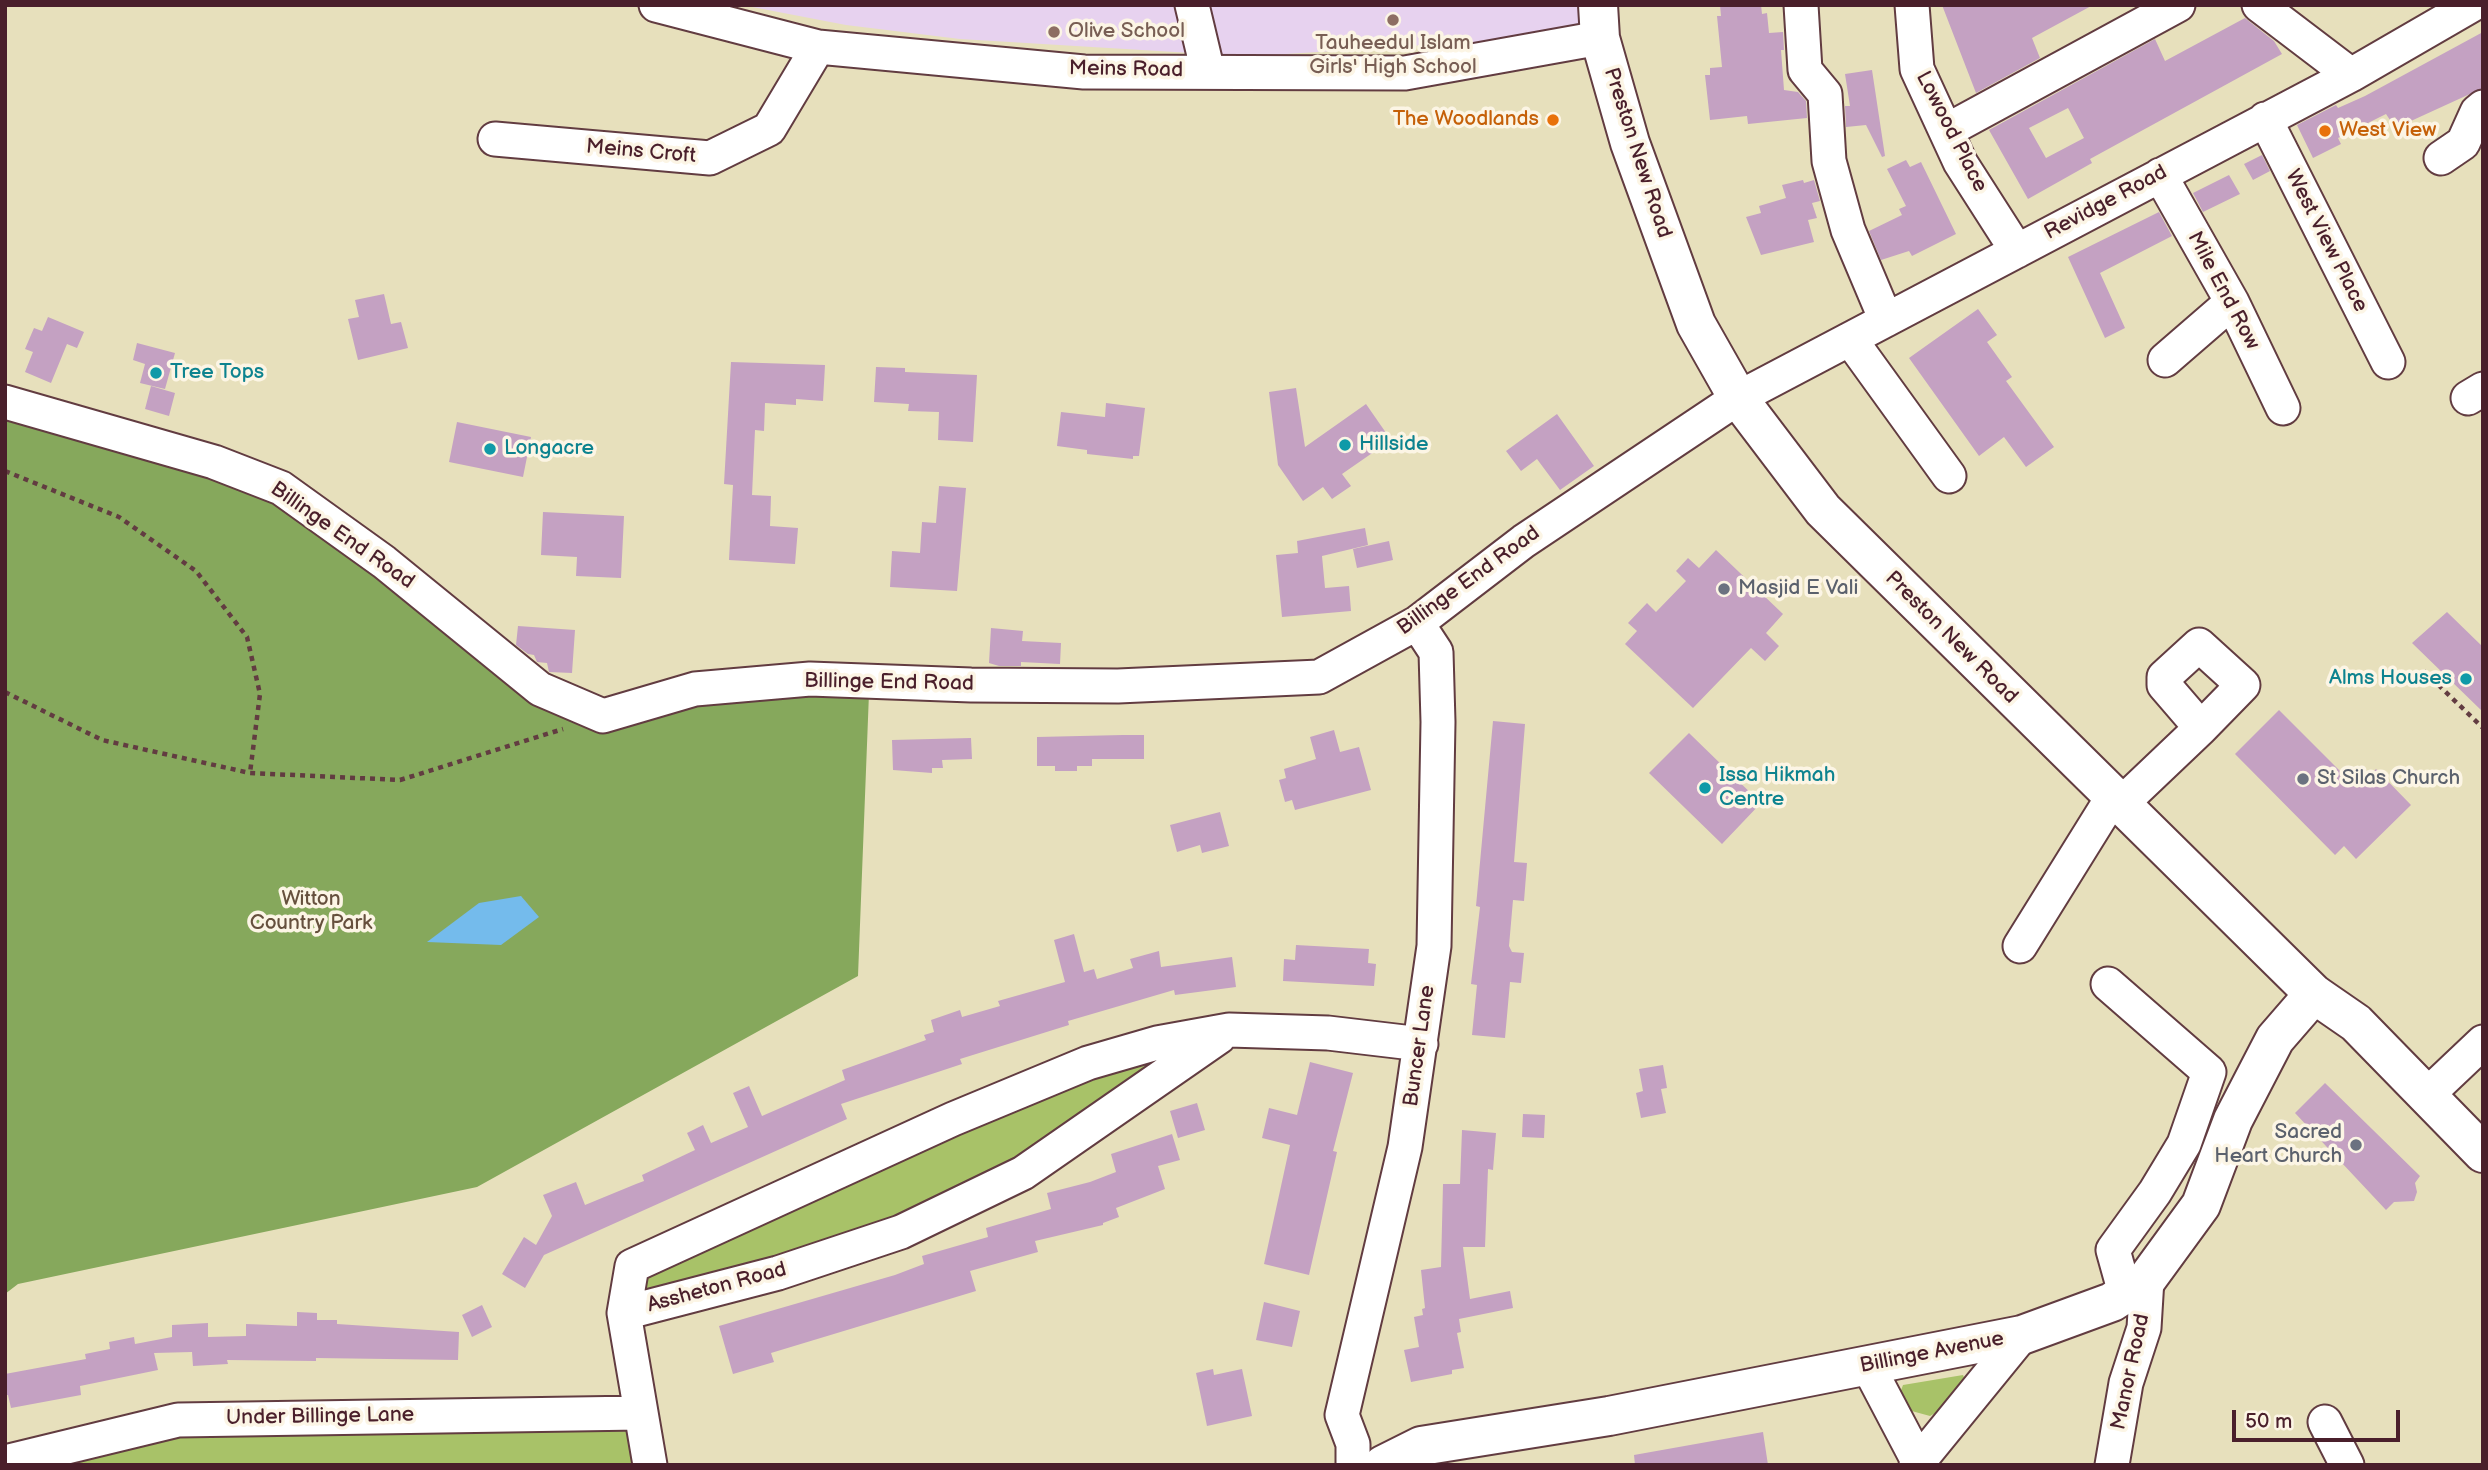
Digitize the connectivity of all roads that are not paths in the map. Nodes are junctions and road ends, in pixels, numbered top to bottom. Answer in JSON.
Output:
{"nodes":[{"id":1,"x":656,"y":5,"type":"edge"},
{"id":2,"x":1192,"y":5,"type":"edge"},
{"id":3,"x":1801,"y":5,"type":"edge"},
{"id":4,"x":1912,"y":5,"type":"edge"},
{"id":5,"x":2178,"y":5,"type":"edge"},
{"id":6,"x":2259,"y":5,"type":"edge"},
{"id":7,"x":2472,"y":5,"type":"edge"},
{"id":8,"x":1599,"y":22,"type":"edge"},
{"id":9,"x":818,"y":47,"type":"junction"},
{"id":10,"x":1208,"y":72,"type":"junction"},
{"id":11,"x":2351,"y":75,"type":"junction"},
{"id":12,"x":2483,"y":107,"type":"edge"},
{"id":13,"x":2265,"y":119,"type":"junction"},
{"id":14,"x":1946,"y":131,"type":"junction"},
{"id":15,"x":495,"y":139,"type":"dead end"},
{"id":16,"x":2441,"y":158,"type":"dead end"},
{"id":17,"x":2160,"y":175,"type":"junction"},
{"id":18,"x":2017,"y":251,"type":"junction"},
{"id":19,"x":2232,"y":302,"type":"junction"},
{"id":20,"x":1886,"y":320,"type":"junction"},
{"id":21,"x":1850,"y":339,"type":"junction"},
{"id":22,"x":2165,"y":360,"type":"dead end"},
{"id":23,"x":2388,"y":362,"type":"dead end"},
{"id":24,"x":1738,"y":398,"type":"junction"},
{"id":25,"x":5,"y":402,"type":"edge"},
{"id":26,"x":2283,"y":408,"type":"dead end"},
{"id":27,"x":1949,"y":476,"type":"dead end"},
{"id":28,"x":1417,"y":623,"type":"junction"},
{"id":29,"x":2201,"y":728,"type":"dead end"},
{"id":30,"x":2116,"y":801,"type":"junction"},
{"id":31,"x":2020,"y":946,"type":"dead end"},
{"id":32,"x":2108,"y":984,"type":"dead end"},
{"id":33,"x":2314,"y":994,"type":"junction"},
{"id":34,"x":1228,"y":1030,"type":"junction"},
{"id":35,"x":2483,"y":1042,"type":"edge"},
{"id":36,"x":1421,"y":1044,"type":"junction"},
{"id":37,"x":2427,"y":1096,"type":"junction"},
{"id":38,"x":2483,"y":1153,"type":"edge"},
{"id":39,"x":2136,"y":1286,"type":"junction"},
{"id":40,"x":624,"y":1313,"type":"junction"},
{"id":41,"x":2022,"y":1335,"type":"junction"},
{"id":42,"x":1868,"y":1366,"type":"junction"},
{"id":43,"x":640,"y":1413,"type":"junction"},
{"id":44,"x":2325,"y":1422,"type":"dead end"},
{"id":45,"x":5,"y":1462,"type":"edge"},
{"id":46,"x":1917,"y":1463,"type":"edge"},
{"id":47,"x":650,"y":1465,"type":"edge"},
{"id":48,"x":1353,"y":1465,"type":"edge"},
{"id":49,"x":1383,"y":1465,"type":"edge"},
{"id":50,"x":2112,"y":1465,"type":"edge"},
{"id":51,"x":2347,"y":1465,"type":"edge"}],
"edges":[{"from":1,"to":9,"type":"street","name":"Meins Road"},
{"from":2,"to":10,"type":"street"},
{"from":3,"to":20,"type":"street"},
{"from":4,"to":14,"type":"street","name":"Lowood Place"},
{"from":5,"to":14,"type":"street"},
{"from":6,"to":11,"type":"street"},
{"from":7,"to":11,"type":"street","name":"Revidge Road"},
{"from":8,"to":10,"type":"street","name":"Meins Road"},
{"from":8,"to":24,"type":"main road","name":"Preston New Road"},
{"from":9,"to":10,"type":"street","name":"Meins Road"},
{"from":9,"to":15,"type":"street","name":"Meins Croft"},
{"from":11,"to":13,"type":"street","name":"Revidge Road"},
{"from":12,"to":16,"type":"street"},
{"from":13,"to":17,"type":"street","name":"Revidge Road"},
{"from":13,"to":23,"type":"street","name":"West View Place"},
{"from":14,"to":18,"type":"street","name":"Lowood Place"},
{"from":17,"to":18,"type":"street","name":"Revidge Road"},
{"from":17,"to":19,"type":"street","name":"Mile End Row"},
{"from":18,"to":20,"type":"street","name":"Revidge Road"},
{"from":19,"to":22,"type":"street"},
{"from":19,"to":26,"type":"street","name":"Mile End Row"},
{"from":20,"to":21,"type":"street","name":"Revidge Road"},
{"from":21,"to":24,"type":"street","name":"Revidge Road"},
{"from":21,"to":27,"type":"street"},
{"from":24,"to":28,"type":"street","name":"Billinge End Road"},
{"from":24,"to":30,"type":"main road","name":"Preston New Road"},
{"from":25,"to":28,"type":"street","name":"Billinge End Road"},
{"from":28,"to":36,"type":"street","name":"Buncer Lane"},
{"from":29,"to":30,"type":"street"},
{"from":30,"to":31,"type":"street"},
{"from":30,"to":33,"type":"main road","name":"Preston New Road"},
{"from":32,"to":39,"type":"street","name":"Manor Road"},
{"from":33,"to":37,"type":"main road","name":"Preston New Road"},
{"from":33,"to":39,"type":"main road","name":"Billinge Avenue"},
{"from":34,"to":36,"type":"street","name":"Assheton Road"},
{"from":34,"to":40,"type":"street","name":"Assheton Road"},
{"from":34,"to":40,"type":"street","name":"Assheton Road"},
{"from":35,"to":37,"type":"street"},
{"from":36,"to":48,"type":"street","name":"Buncer Lane"},
{"from":37,"to":38,"type":"main road","name":"Preston New Road"},
{"from":39,"to":41,"type":"main road","name":"Billinge Avenue"},
{"from":39,"to":50,"type":"street","name":"Manor Road"},
{"from":40,"to":43,"type":"street"},
{"from":41,"to":42,"type":"main road","name":"Billinge Avenue"},
{"from":41,"to":46,"type":"street"},
{"from":42,"to":46,"type":"street"},
{"from":42,"to":49,"type":"main road","name":"Billinge Avenue"},
{"from":43,"to":45,"type":"street","name":"Under Billinge Lane"},
{"from":43,"to":47,"type":"street"},
{"from":44,"to":51,"type":"street"}]}
